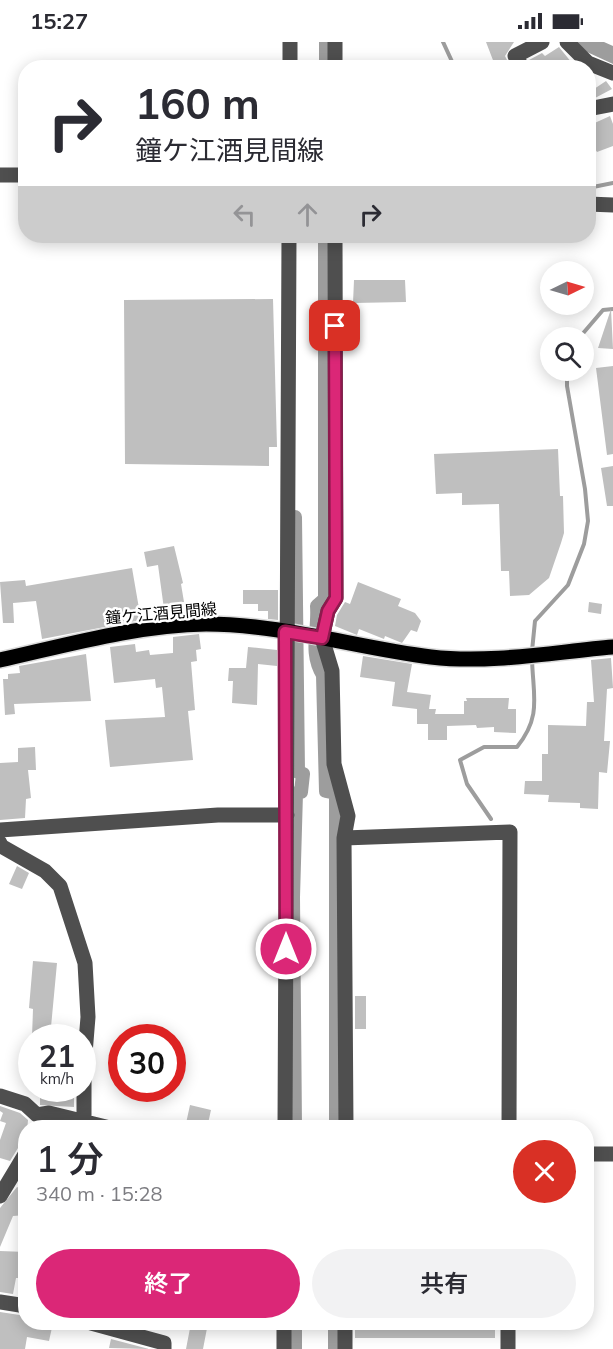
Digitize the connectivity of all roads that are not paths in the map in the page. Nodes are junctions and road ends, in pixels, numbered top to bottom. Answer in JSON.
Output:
{"nodes":[{"id":1,"x":290,"y":42,"type":"edge"},
{"id":2,"x":335,"y":42,"type":"edge"},
{"id":3,"x":542,"y":42,"type":"edge"},
{"id":4,"x":567,"y":42,"type":"edge"},
{"id":5,"x":290,"y":60,"type":"edge"},
{"id":6,"x":335,"y":60,"type":"edge"},
{"id":7,"x":518,"y":60,"type":"edge"},
{"id":8,"x":585,"y":60,"type":"edge"},
{"id":9,"x":596,"y":66,"type":"edge"},
{"id":10,"x":613,"y":73,"type":"edge"},
{"id":11,"x":613,"y":104,"type":"edge"},
{"id":12,"x":596,"y":108,"type":"edge"},
{"id":13,"x":0,"y":175,"type":"edge"},
{"id":14,"x":18,"y":175,"type":"edge"},
{"id":15,"x":596,"y":204,"type":"edge"},
{"id":16,"x":613,"y":205,"type":"edge"},
{"id":17,"x":289,"y":243,"type":"edge"},
{"id":18,"x":335,"y":243,"type":"edge"},
{"id":19,"x":288,"y":633,"type":"junction"},
{"id":20,"x":320,"y":638,"type":"junction"},
{"id":21,"x":613,"y":647,"type":"edge"},
{"id":22,"x":0,"y":660,"type":"edge"},
{"id":23,"x":287,"y":815,"type":"junction"},
{"id":24,"x":0,"y":830,"type":"edge"},
{"id":25,"x":344,"y":838,"type":"junction"},
{"id":26,"x":0,"y":843,"type":"edge"},
{"id":27,"x":0,"y":1096,"type":"edge"},
{"id":28,"x":34,"y":1120,"type":"edge"},
{"id":29,"x":38,"y":1120,"type":"edge"},
{"id":30,"x":80,"y":1120,"type":"edge"},
{"id":31,"x":84,"y":1120,"type":"edge"},
{"id":32,"x":285,"y":1120,"type":"edge"},
{"id":33,"x":346,"y":1120,"type":"edge"},
{"id":34,"x":509,"y":1120,"type":"edge"},
{"id":35,"x":594,"y":1154,"type":"edge"},
{"id":36,"x":613,"y":1154,"type":"edge"},
{"id":37,"x":18,"y":1166,"type":"edge"},
{"id":38,"x":0,"y":1196,"type":"edge"},
{"id":39,"x":0,"y":1302,"type":"edge"},
{"id":40,"x":18,"y":1305,"type":"edge"},
{"id":41,"x":118,"y":1330,"type":"edge"},
{"id":42,"x":284,"y":1330,"type":"edge"},
{"id":43,"x":345,"y":1330,"type":"edge"},
{"id":44,"x":508,"y":1330,"type":"edge"},
{"id":45,"x":164,"y":1349,"type":"edge"},
{"id":46,"x":284,"y":1349,"type":"edge"},
{"id":47,"x":345,"y":1349,"type":"edge"},
{"id":48,"x":508,"y":1349,"type":"edge"}],
"edges":[{"from":1,"to":5,"type":"street"},
{"from":2,"to":6,"type":"street"},
{"from":3,"to":7,"type":"street"},
{"from":4,"to":8,"type":"street"},
{"from":9,"to":10,"type":"street"},
{"from":11,"to":12,"type":"street"},
{"from":13,"to":14,"type":"street"},
{"from":15,"to":16,"type":"street"},
{"from":17,"to":19,"type":"street"},
{"from":18,"to":20,"type":"street"},
{"from":19,"to":20,"type":"main road","name":"鐘ケ江酒見間線"},
{"from":19,"to":22,"type":"main road","name":"鐘ケ江酒見間線"},
{"from":19,"to":23,"type":"street"},
{"from":20,"to":21,"type":"main road","name":"鐘ケ江酒見間線"},
{"from":20,"to":25,"type":"street"},
{"from":23,"to":24,"type":"street"},
{"from":23,"to":32,"type":"street"},
{"from":25,"to":33,"type":"street"},
{"from":25,"to":34,"type":"street"},
{"from":26,"to":31,"type":"street"},
{"from":27,"to":28,"type":"street"},
{"from":29,"to":30,"type":"street"},
{"from":35,"to":36,"type":"street"},
{"from":37,"to":38,"type":"street"},
{"from":39,"to":40,"type":"street"},
{"from":41,"to":45,"type":"street"},
{"from":42,"to":46,"type":"street"},
{"from":43,"to":47,"type":"street"},
{"from":44,"to":48,"type":"street"}]}
